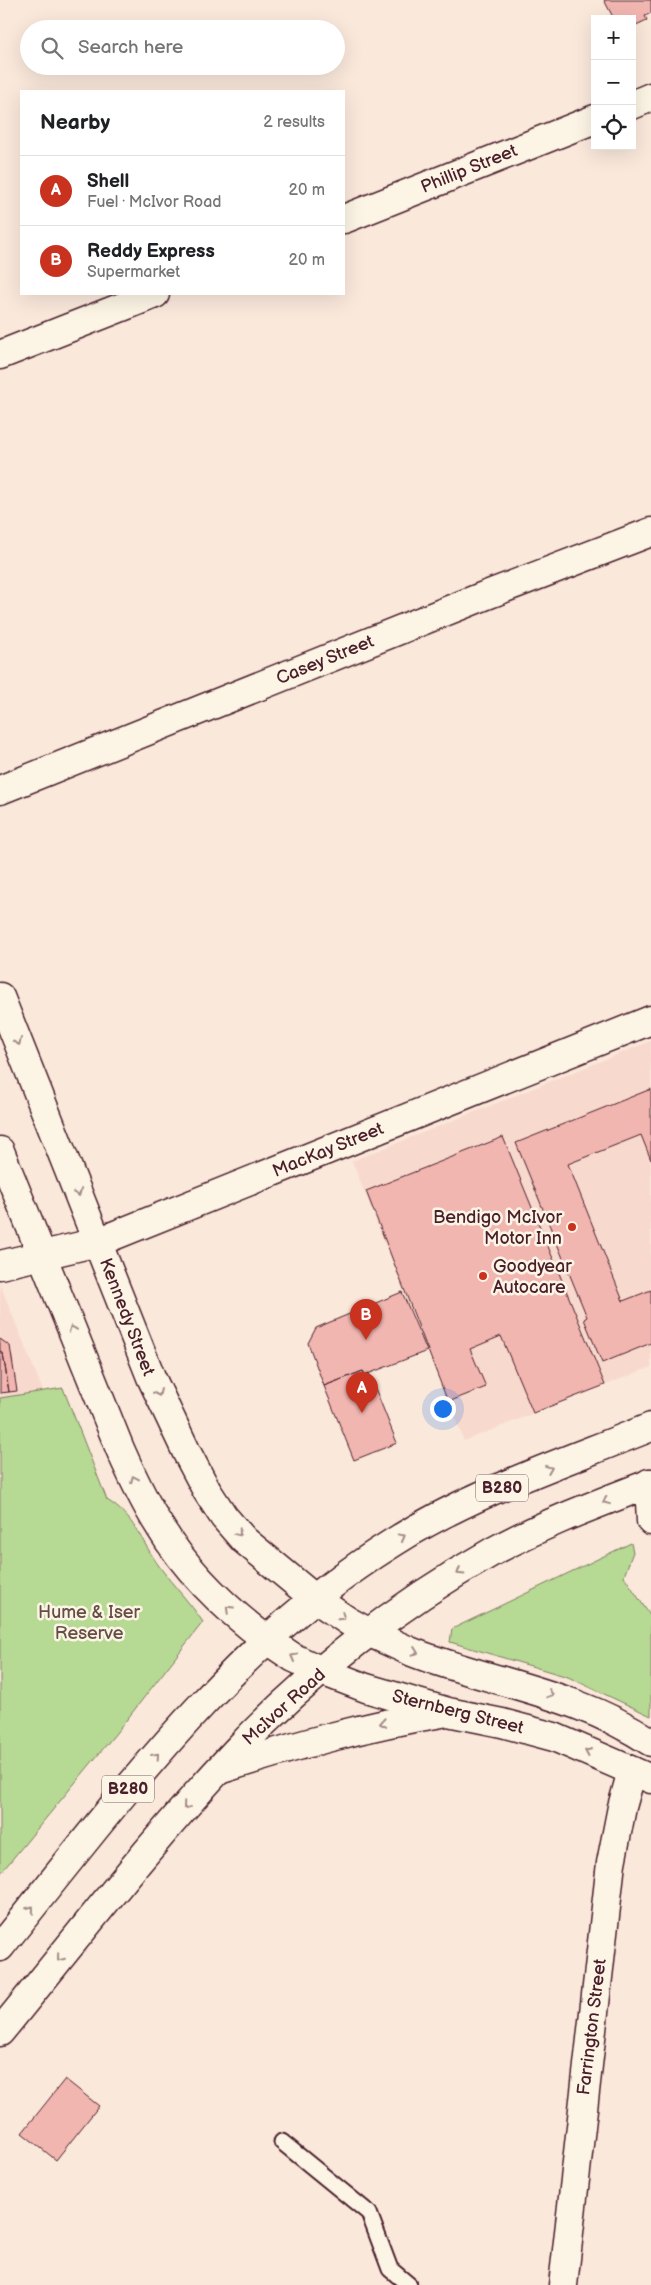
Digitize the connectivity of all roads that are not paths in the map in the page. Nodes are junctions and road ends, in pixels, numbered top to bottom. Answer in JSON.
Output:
{"nodes":[{"id":1,"x":651,"y":97,"type":"edge"},
{"id":2,"x":636,"y":103,"type":"edge"},
{"id":3,"x":591,"y":122,"type":"edge"},
{"id":4,"x":345,"y":219,"type":"edge"},
{"id":5,"x":152,"y":295,"type":"edge"},
{"id":6,"x":0,"y":355,"type":"edge"},
{"id":7,"x":651,"y":532,"type":"edge"},
{"id":8,"x":0,"y":790,"type":"edge"},
{"id":9,"x":0,"y":997,"type":"edge"},
{"id":10,"x":651,"y":1020,"type":"edge"},
{"id":11,"x":0,"y":1151,"type":"edge"},
{"id":12,"x":98,"y":1242,"type":"junction"},
{"id":13,"x":42,"y":1255,"type":"junction"},
{"id":14,"x":0,"y":1265,"type":"edge"},
{"id":15,"x":651,"y":1427,"type":"edge"},
{"id":16,"x":650,"y":1483,"type":"edge"},
{"id":17,"x":651,"y":1521,"type":"edge"},
{"id":18,"x":314,"y":1598,"type":"junction"},
{"id":19,"x":370,"y":1633,"type":"junction"},
{"id":20,"x":267,"y":1640,"type":"junction"},
{"id":21,"x":322,"y":1671,"type":"junction"},
{"id":22,"x":448,"y":1712,"type":"junction"},
{"id":23,"x":651,"y":1742,"type":"edge"},
{"id":24,"x":219,"y":1770,"type":"junction"},
{"id":25,"x":642,"y":1775,"type":"edge"},
{"id":26,"x":0,"y":1947,"type":"edge"},
{"id":27,"x":0,"y":2032,"type":"edge"},
{"id":28,"x":282,"y":2142,"type":"dead end"},
{"id":29,"x":409,"y":2285,"type":"edge"},
{"id":30,"x":562,"y":2285,"type":"edge"}],
"edges":[{"from":1,"to":2,"type":"street"},
{"from":3,"to":4,"type":"street","name":"Phillip Street"},
{"from":5,"to":6,"type":"street"},
{"from":7,"to":8,"type":"street","name":"Casey Street"},
{"from":9,"to":12,"type":"street","name":"Kennedy Street","one_way":true},
{"from":10,"to":12,"type":"street","name":"MacKay Street"},
{"from":11,"to":13,"type":"street"},
{"from":12,"to":13,"type":"street","name":"MacKay Street"},
{"from":12,"to":18,"type":"street","name":"Kennedy Street","one_way":true},
{"from":13,"to":14,"type":"street","name":"MacKay Street"},
{"from":20,"to":13,"type":"street","one_way":true},
{"from":18,"to":15,"type":"street","number":"B280","one_way":true},
{"from":16,"to":17,"type":"street"},
{"from":16,"to":19,"type":"street","name":"McIvor Road","one_way":true},
{"from":18,"to":19,"type":"street","one_way":true},
{"from":18,"to":20,"type":"street","number":"B280"},
{"from":19,"to":21,"type":"street","name":"McIvor Road"},
{"from":19,"to":23,"type":"street","one_way":true},
{"from":21,"to":20,"type":"street","name":"Sternberg Street","one_way":true},
{"from":26,"to":20,"type":"street","number":"B280","one_way":true},
{"from":21,"to":22,"type":"street","name":"Sternberg Street"},
{"from":21,"to":24,"type":"street","name":"McIvor Road"},
{"from":22,"to":24,"type":"street","one_way":true},
{"from":25,"to":22,"type":"street","name":"Sternberg Street","one_way":true},
{"from":24,"to":27,"type":"street","name":"McIvor Road","one_way":true},
{"from":25,"to":30,"type":"street","name":"Farrington Street"},
{"from":28,"to":29,"type":"lane"}]}
